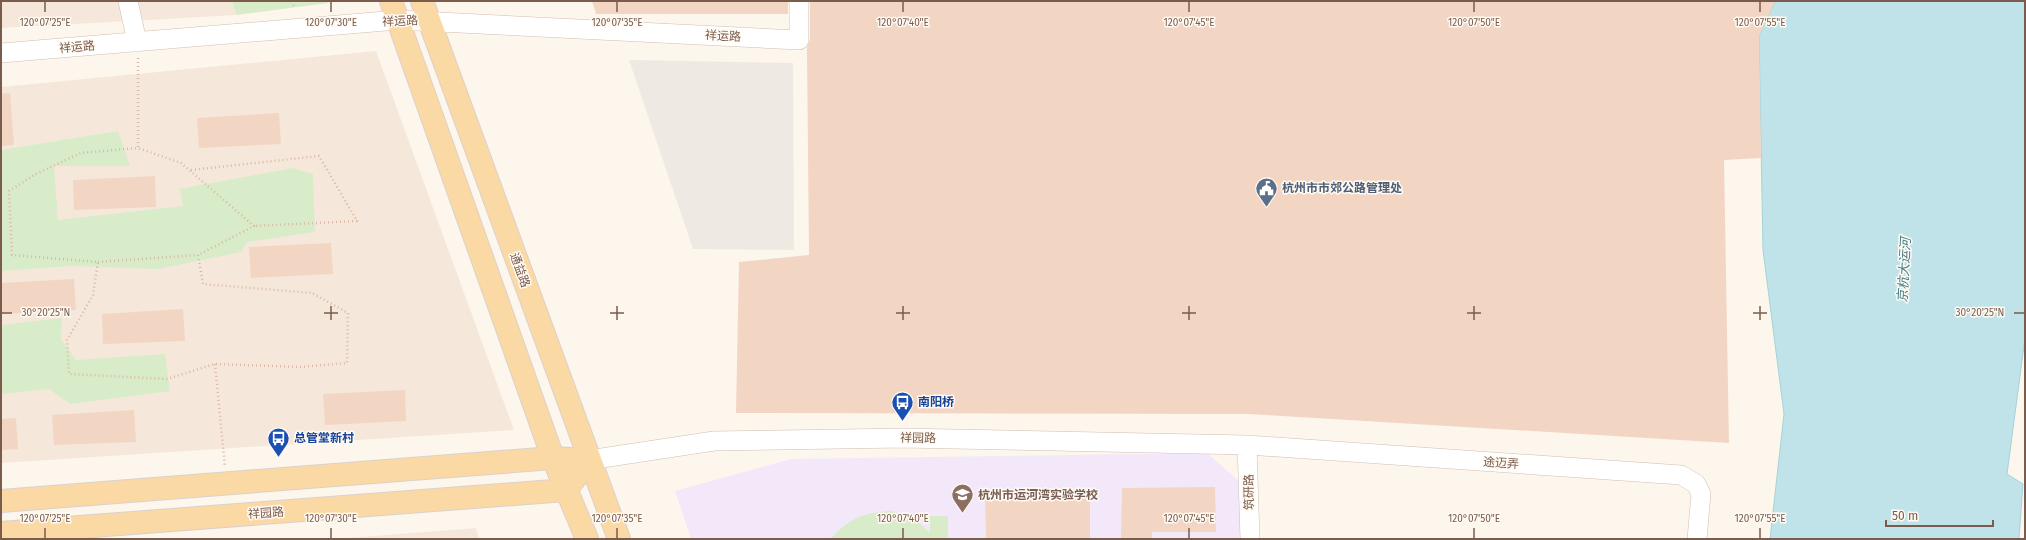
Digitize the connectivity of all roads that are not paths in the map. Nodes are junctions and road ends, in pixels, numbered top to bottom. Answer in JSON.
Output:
{"nodes":[{"id":1,"x":128,"y":1,"type":"edge"},
{"id":2,"x":799,"y":1,"type":"edge"},
{"id":3,"x":394,"y":10,"type":"edge"},
{"id":4,"x":425,"y":11,"type":"edge"},
{"id":5,"x":137,"y":42,"type":"junction"},
{"id":6,"x":1,"y":53,"type":"edge"},
{"id":7,"x":1248,"y":445,"type":"junction"},
{"id":8,"x":553,"y":458,"type":"junction"},
{"id":9,"x":589,"y":460,"type":"junction"},
{"id":10,"x":566,"y":490,"type":"junction"},
{"id":11,"x":1,"y":501,"type":"edge"},
{"id":12,"x":1,"y":533,"type":"edge"},
{"id":13,"x":586,"y":539,"type":"edge"},
{"id":14,"x":619,"y":539,"type":"edge"},
{"id":15,"x":1250,"y":539,"type":"edge"},
{"id":16,"x":1697,"y":539,"type":"edge"}],
"edges":[{"from":1,"to":5,"type":"street"},
{"from":2,"to":4,"type":"street","name":"祥运路"},
{"from":3,"to":4,"type":"street","name":"祥运路"},
{"from":3,"to":5,"type":"street","name":"祥运路"},
{"from":3,"to":8,"type":"main road"},
{"from":4,"to":9,"type":"main road","name":"通益路"},
{"from":5,"to":6,"type":"street","name":"祥运路"},
{"from":7,"to":9,"type":"street","name":"祥园路"},
{"from":7,"to":15,"type":"street","name":"筑研路"},
{"from":7,"to":16,"type":"street","name":"途迈弄"},
{"from":8,"to":9,"type":"main road","name":"祥园路"},
{"from":8,"to":10,"type":"main road"},
{"from":8,"to":11,"type":"main road","name":"祥园路"},
{"from":9,"to":10,"type":"main road"},
{"from":9,"to":14,"type":"main road","name":"通益路"},
{"from":10,"to":12,"type":"main road","name":"祥园路"},
{"from":10,"to":13,"type":"main road"}]}
